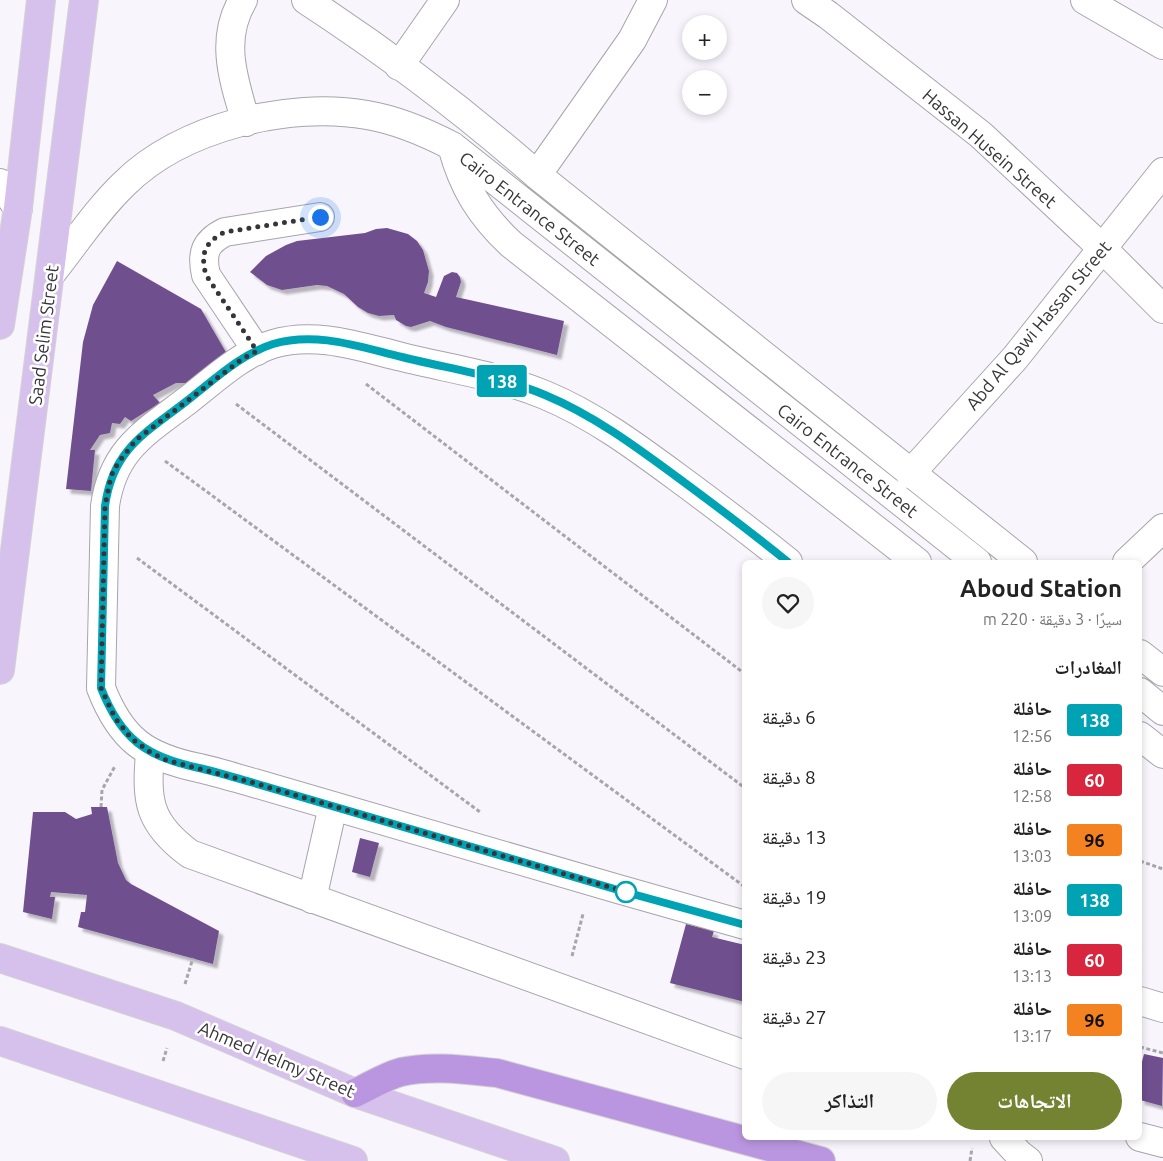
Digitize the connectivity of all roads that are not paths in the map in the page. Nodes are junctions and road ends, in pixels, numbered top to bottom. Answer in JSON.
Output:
{"nodes":[{"id":1,"x":41,"y":0,"type":"edge"},
{"id":2,"x":84,"y":0,"type":"edge"},
{"id":3,"x":243,"y":0,"type":"edge"},
{"id":4,"x":306,"y":0,"type":"edge"},
{"id":5,"x":445,"y":0,"type":"edge"},
{"id":6,"x":653,"y":0,"type":"edge"},
{"id":7,"x":806,"y":0,"type":"edge"},
{"id":8,"x":1085,"y":0,"type":"edge"},
{"id":9,"x":1163,"y":45,"type":"edge"},
{"id":10,"x":399,"y":66,"type":"junction"},
{"id":11,"x":246,"y":122,"type":"junction"},
{"id":12,"x":452,"y":146,"type":"junction"},
{"id":13,"x":1163,"y":172,"type":"edge"},
{"id":14,"x":537,"y":175,"type":"junction"},
{"id":15,"x":0,"y":183,"type":"edge"},
{"id":16,"x":18,"y":208,"type":"junction"},
{"id":17,"x":320,"y":217,"type":"dead end"},
{"id":18,"x":1102,"y":248,"type":"junction"},
{"id":19,"x":50,"y":276,"type":"junction"},
{"id":20,"x":1163,"y":309,"type":"edge"},
{"id":21,"x":0,"y":326,"type":"edge"},
{"id":22,"x":257,"y":351,"type":"junction"},
{"id":23,"x":910,"y":474,"type":"junction"},
{"id":24,"x":868,"y":476,"type":"junction"},
{"id":25,"x":845,"y":506,"type":"junction"},
{"id":26,"x":1163,"y":528,"type":"edge"},
{"id":27,"x":785,"y":560,"type":"edge"},
{"id":28,"x":914,"y":560,"type":"edge"},
{"id":29,"x":974,"y":560,"type":"edge"},
{"id":30,"x":1020,"y":560,"type":"edge"},
{"id":31,"x":1129,"y":560,"type":"edge"},
{"id":32,"x":1142,"y":656,"type":"edge"},
{"id":33,"x":0,"y":670,"type":"edge"},
{"id":34,"x":1163,"y":672,"type":"edge"},
{"id":35,"x":1142,"y":738,"type":"edge"},
{"id":36,"x":150,"y":752,"type":"junction"},
{"id":37,"x":1163,"y":754,"type":"edge"},
{"id":38,"x":333,"y":806,"type":"junction"},
{"id":39,"x":312,"y":899,"type":"junction"},
{"id":40,"x":742,"y":924,"type":"edge"},
{"id":41,"x":0,"y":958,"type":"edge"},
{"id":42,"x":1142,"y":1002,"type":"edge"},
{"id":43,"x":1163,"y":1008,"type":"edge"},
{"id":44,"x":0,"y":1041,"type":"edge"},
{"id":45,"x":742,"y":1054,"type":"edge"},
{"id":46,"x":355,"y":1093,"type":"junction"},
{"id":47,"x":1142,"y":1138,"type":"edge"},
{"id":48,"x":742,"y":1139,"type":"edge"},
{"id":49,"x":744,"y":1140,"type":"edge"},
{"id":50,"x":1006,"y":1140,"type":"edge"},
{"id":51,"x":1163,"y":1143,"type":"edge"},
{"id":52,"x":353,"y":1161,"type":"edge"},
{"id":53,"x":555,"y":1161,"type":"edge"},
{"id":54,"x":821,"y":1161,"type":"edge"},
{"id":55,"x":1028,"y":1161,"type":"edge"}],
"edges":[{"from":1,"to":16,"type":"main road"},
{"from":2,"to":19,"type":"main road","name":"Saad Selim Street"},
{"from":3,"to":11,"type":"street"},
{"from":4,"to":10,"type":"street","name":"Cairo Entrance Street"},
{"from":5,"to":10,"type":"street"},
{"from":6,"to":14,"type":"street"},
{"from":7,"to":18,"type":"street","name":"Hassan Husein Street"},
{"from":8,"to":9,"type":"street"},
{"from":10,"to":14,"type":"street","name":"Cairo Entrance Street"},
{"from":11,"to":12,"type":"street","name":"Cairo Entrance Street"},
{"from":11,"to":19,"type":"street","name":"Cairo Entrance Street"},
{"from":12,"to":24,"type":"street","name":"Cairo Entrance Street"},
{"from":12,"to":25,"type":"street"},
{"from":13,"to":18,"type":"street","name":"Abd Al Qawi Hassan Street"},
{"from":14,"to":23,"type":"street","name":"Cairo Entrance Street"},
{"from":15,"to":16,"type":"street"},
{"from":16,"to":21,"type":"main road"},
{"from":17,"to":22,"type":"street"},
{"from":18,"to":20,"type":"street","name":"Hassan Husein Street"},
{"from":18,"to":23,"type":"street","name":"Abd Al Qawi Hassan Street"},
{"from":19,"to":33,"type":"main road","name":"Saad Selim Street"},
{"from":22,"to":27,"type":"street"},
{"from":22,"to":36,"type":"street"},
{"from":23,"to":30,"type":"street","name":"Cairo Entrance Street"},
{"from":24,"to":25,"type":"street"},
{"from":24,"to":29,"type":"street","name":"Cairo Entrance Street"},
{"from":25,"to":28,"type":"street"},
{"from":26,"to":31,"type":"street"},
{"from":32,"to":34,"type":"street"},
{"from":35,"to":37,"type":"street"},
{"from":36,"to":38,"type":"street"},
{"from":36,"to":39,"type":"street"},
{"from":38,"to":39,"type":"street"},
{"from":38,"to":40,"type":"street"},
{"from":39,"to":45,"type":"street"},
{"from":41,"to":46,"type":"main road","name":"Ahmed Helmy Street"},
{"from":42,"to":43,"type":"street"},
{"from":44,"to":52,"type":"main road"},
{"from":46,"to":48,"type":"highway"},
{"from":46,"to":53,"type":"main road","name":"Ahmed Helmy Street"},
{"from":47,"to":51,"type":"street"},
{"from":49,"to":54,"type":"highway"},
{"from":50,"to":55,"type":"street"}]}
